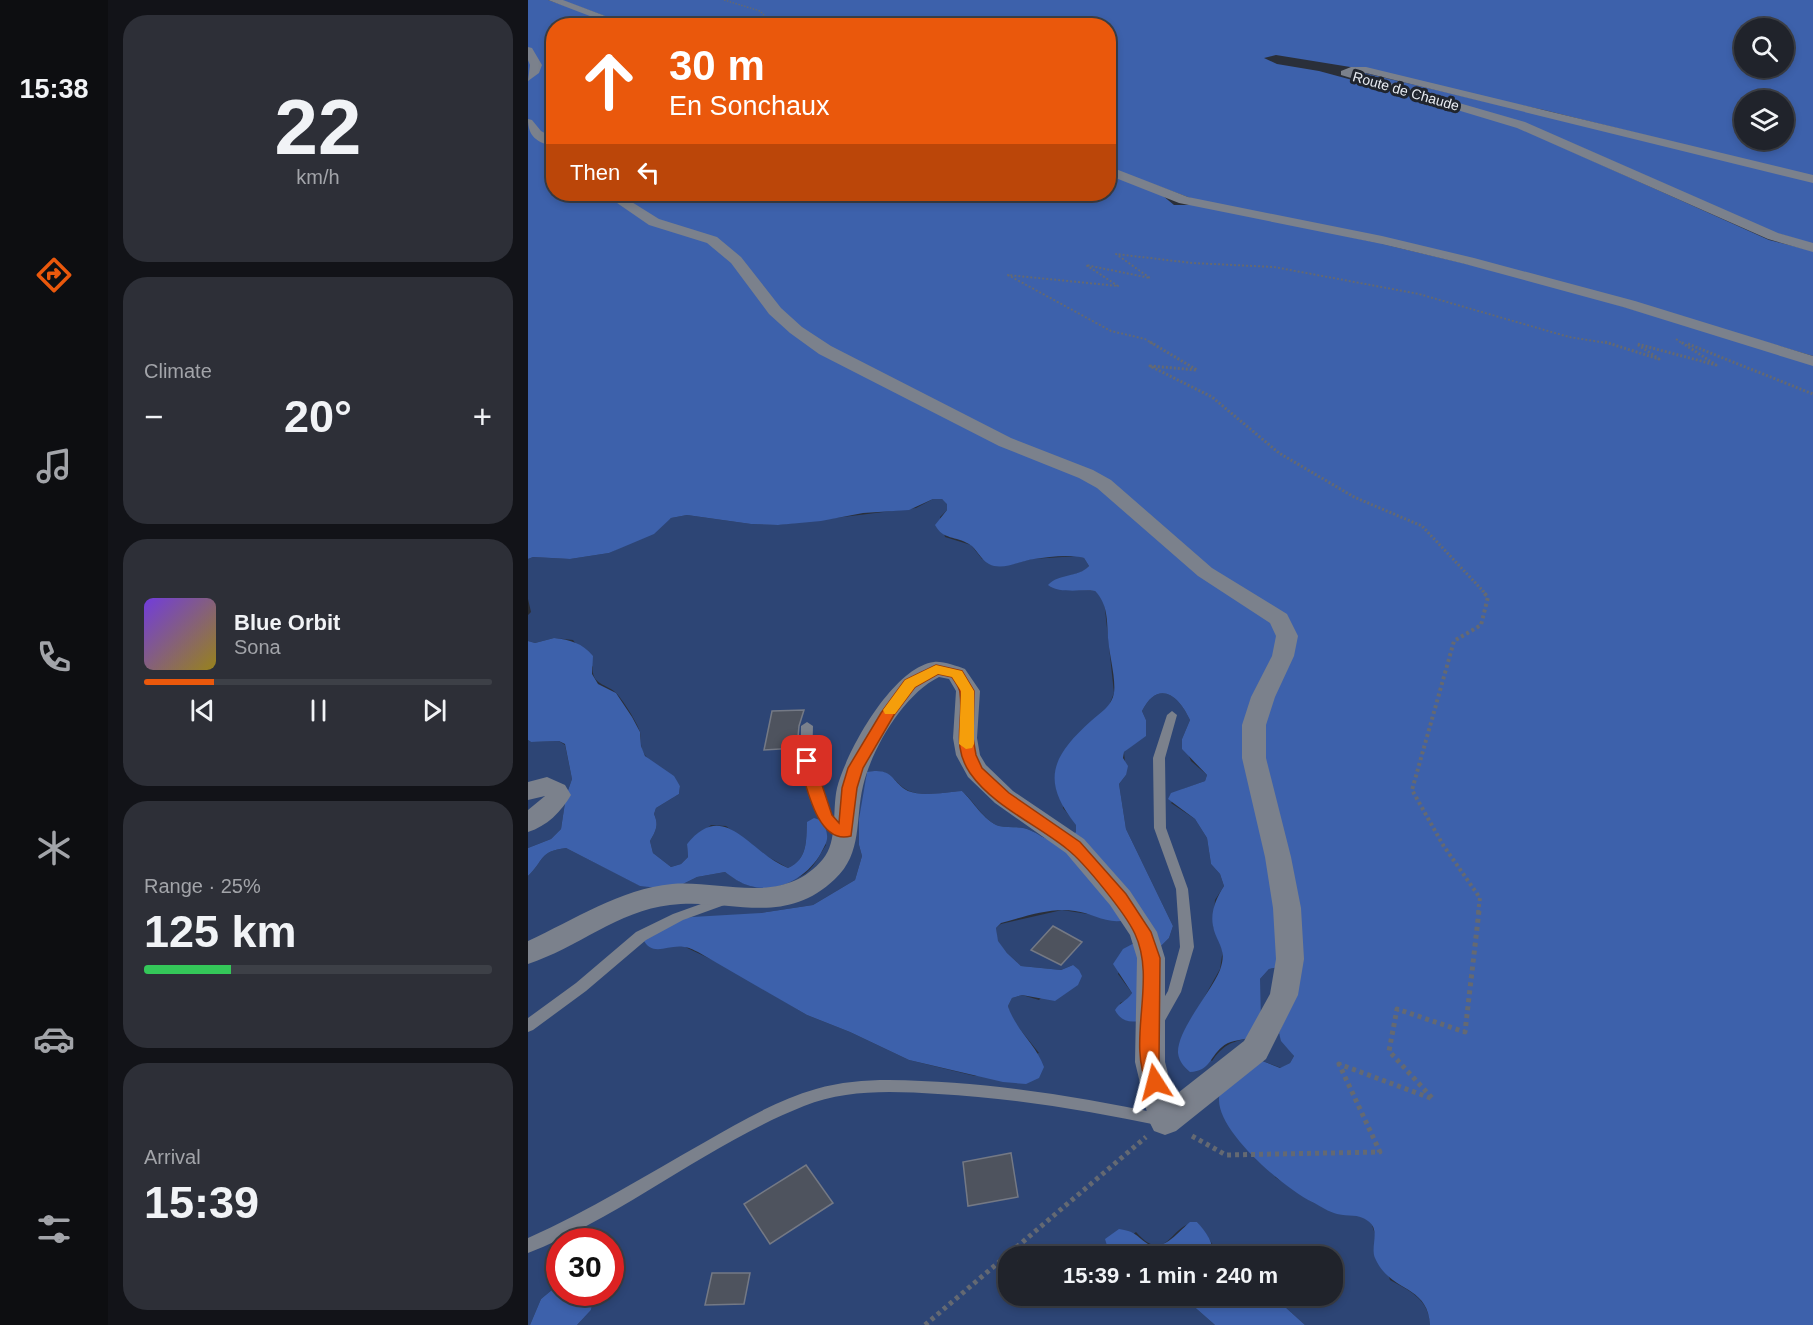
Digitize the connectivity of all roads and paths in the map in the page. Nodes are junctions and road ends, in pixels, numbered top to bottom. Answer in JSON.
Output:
{"nodes":[{"id":1,"x":553,"y":0,"type":"edge"},
{"id":2,"x":724,"y":0,"type":"edge"},
{"id":3,"x":604,"y":18,"type":"edge"},
{"id":4,"x":767,"y":18,"type":"edge"},
{"id":5,"x":528,"y":50,"type":"edge"},
{"id":6,"x":528,"y":78,"type":"edge"},
{"id":7,"x":528,"y":123,"type":"edge"},
{"id":8,"x":546,"y":139,"type":"edge"},
{"id":9,"x":1116,"y":173,"type":"edge"},
{"id":10,"x":1813,"y":179,"type":"edge"},
{"id":11,"x":622,"y":201,"type":"edge"},
{"id":12,"x":1813,"y":248,"type":"edge"},
{"id":13,"x":1672,"y":337,"type":"dead end"},
{"id":14,"x":1682,"y":342,"type":"junction"},
{"id":15,"x":1813,"y":361,"type":"edge"},
{"id":16,"x":1813,"y":394,"type":"edge"},
{"id":17,"x":1172,"y":715,"type":"dead end"},
{"id":18,"x":807,"y":726,"type":"dead end"},
{"id":19,"x":528,"y":791,"type":"edge"},
{"id":20,"x":528,"y":823,"type":"edge"},
{"id":21,"x":844,"y":840,"type":"junction"},
{"id":22,"x":732,"y":898,"type":"junction"},
{"id":23,"x":528,"y":953,"type":"edge"},
{"id":24,"x":528,"y":1026,"type":"edge"},
{"id":25,"x":1151,"y":1034,"type":"junction"},
{"id":26,"x":1165,"y":1121,"type":"junction"},
{"id":27,"x":528,"y":1246,"type":"edge"},
{"id":28,"x":925,"y":1325,"type":"edge"}],
"edges":[{"from":1,"to":3,"type":"street"},
{"from":2,"to":4,"type":"path"},
{"from":5,"to":6,"type":"street"},
{"from":7,"to":8,"type":"street"},
{"from":9,"to":15,"type":"street"},
{"from":10,"to":12,"type":"street","name":"Route de Chaude"},
{"from":11,"to":26,"type":"street"},
{"from":13,"to":14,"type":"path"},
{"from":14,"to":16,"type":"path"},
{"from":14,"to":26,"type":"path"},
{"from":17,"to":25,"type":"lane"},
{"from":18,"to":21,"type":"lane"},
{"from":19,"to":20,"type":"street"},
{"from":21,"to":22,"type":"street"},
{"from":21,"to":25,"type":"street"},
{"from":22,"to":23,"type":"street"},
{"from":22,"to":24,"type":"lane"},
{"from":25,"to":26,"type":"street"},
{"from":26,"to":27,"type":"lane"},
{"from":26,"to":28,"type":"path"}]}
